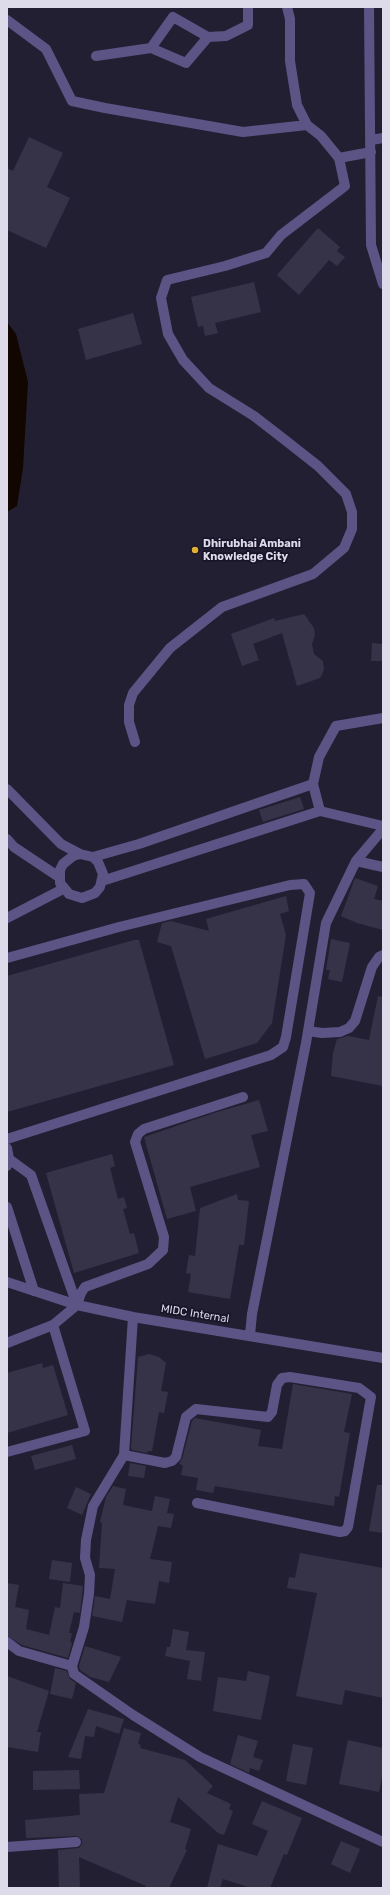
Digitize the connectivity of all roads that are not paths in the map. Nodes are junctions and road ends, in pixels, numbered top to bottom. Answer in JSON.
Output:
{"nodes":[{"id":1,"x":248,"y":7,"type":"edge"},
{"id":2,"x":287,"y":7,"type":"edge"},
{"id":3,"x":369,"y":7,"type":"edge"},
{"id":4,"x":7,"y":20,"type":"edge"},
{"id":5,"x":208,"y":37,"type":"junction"},
{"id":6,"x":151,"y":48,"type":"junction"},
{"id":7,"x":96,"y":56,"type":"dead end"},
{"id":8,"x":307,"y":125,"type":"junction"},
{"id":9,"x":383,"y":138,"type":"edge"},
{"id":10,"x":371,"y":140,"type":"junction"},
{"id":11,"x":371,"y":152,"type":"junction"},
{"id":12,"x":339,"y":158,"type":"junction"},
{"id":13,"x":383,"y":284,"type":"edge"},
{"id":14,"x":383,"y":718,"type":"edge"},
{"id":15,"x":135,"y":742,"type":"dead end"},
{"id":16,"x":313,"y":784,"type":"junction"},
{"id":17,"x":7,"y":789,"type":"edge"},
{"id":18,"x":320,"y":811,"type":"junction"},
{"id":19,"x":383,"y":827,"type":"edge"},
{"id":20,"x":7,"y":840,"type":"edge"},
{"id":21,"x":80,"y":854,"type":"junction"},
{"id":22,"x":93,"y":858,"type":"junction"},
{"id":23,"x":356,"y":861,"type":"junction"},
{"id":24,"x":383,"y":867,"type":"edge"},
{"id":25,"x":59,"y":877,"type":"junction"},
{"id":26,"x":102,"y":880,"type":"junction"},
{"id":27,"x":63,"y":889,"type":"junction"},
{"id":28,"x":7,"y":918,"type":"edge"},
{"id":29,"x":383,"y":955,"type":"edge"},
{"id":30,"x":7,"y":958,"type":"edge"},
{"id":31,"x":308,"y":1031,"type":"junction"},
{"id":32,"x":243,"y":1097,"type":"dead end"},
{"id":33,"x":7,"y":1139,"type":"edge"},
{"id":34,"x":7,"y":1148,"type":"edge"},
{"id":35,"x":8,"y":1162,"type":"edge"},
{"id":36,"x":7,"y":1206,"type":"edge"},
{"id":37,"x":7,"y":1282,"type":"edge"},
{"id":38,"x":34,"y":1291,"type":"junction"},
{"id":39,"x":77,"y":1306,"type":"junction"},
{"id":40,"x":133,"y":1317,"type":"junction"},
{"id":41,"x":53,"y":1325,"type":"junction"},
{"id":42,"x":250,"y":1335,"type":"junction"},
{"id":43,"x":7,"y":1343,"type":"edge"},
{"id":44,"x":383,"y":1358,"type":"edge"},
{"id":45,"x":7,"y":1452,"type":"edge"},
{"id":46,"x":124,"y":1455,"type":"junction"},
{"id":47,"x":197,"y":1503,"type":"dead end"},
{"id":48,"x":7,"y":1642,"type":"edge"},
{"id":49,"x":72,"y":1666,"type":"junction"},
{"id":50,"x":76,"y":1842,"type":"dead end"},
{"id":51,"x":383,"y":1842,"type":"edge"},
{"id":52,"x":7,"y":1847,"type":"edge"}],
"edges":[{"from":1,"to":5,"type":"street"},
{"from":2,"to":8,"type":"street"},
{"from":3,"to":10,"type":"street"},
{"from":4,"to":8,"type":"street"},
{"from":5,"to":6,"type":"street"},
{"from":5,"to":6,"type":"street"},
{"from":6,"to":7,"type":"street"},
{"from":8,"to":12,"type":"street"},
{"from":9,"to":10,"type":"street"},
{"from":10,"to":11,"type":"street"},
{"from":11,"to":12,"type":"street"},
{"from":11,"to":13,"type":"street"},
{"from":12,"to":15,"type":"street"},
{"from":14,"to":16,"type":"street"},
{"from":16,"to":18,"type":"street"},
{"from":16,"to":22,"type":"street"},
{"from":17,"to":21,"type":"street"},
{"from":18,"to":19,"type":"street"},
{"from":18,"to":26,"type":"street"},
{"from":19,"to":23,"type":"street"},
{"from":20,"to":25,"type":"street"},
{"from":21,"to":22,"type":"street"},
{"from":21,"to":25,"type":"street"},
{"from":22,"to":26,"type":"street"},
{"from":23,"to":24,"type":"street"},
{"from":23,"to":31,"type":"street"},
{"from":25,"to":27,"type":"street"},
{"from":26,"to":27,"type":"street"},
{"from":27,"to":28,"type":"street"},
{"from":29,"to":31,"type":"street"},
{"from":30,"to":33,"type":"street"},
{"from":31,"to":42,"type":"street"},
{"from":32,"to":39,"type":"street"},
{"from":34,"to":35,"type":"street"},
{"from":35,"to":39,"type":"street"},
{"from":36,"to":38,"type":"street"},
{"from":37,"to":38,"type":"street","name":"MIDC Internal"},
{"from":38,"to":39,"type":"street","name":"MIDC Internal"},
{"from":39,"to":40,"type":"street","name":"MIDC Internal"},
{"from":39,"to":41,"type":"street"},
{"from":40,"to":42,"type":"street","name":"MIDC Internal"},
{"from":40,"to":46,"type":"street"},
{"from":41,"to":43,"type":"street"},
{"from":41,"to":45,"type":"street"},
{"from":42,"to":44,"type":"street","name":"MIDC Internal"},
{"from":46,"to":47,"type":"street"},
{"from":46,"to":49,"type":"street"},
{"from":48,"to":49,"type":"street"},
{"from":49,"to":51,"type":"street"},
{"from":50,"to":52,"type":"street"}]}
